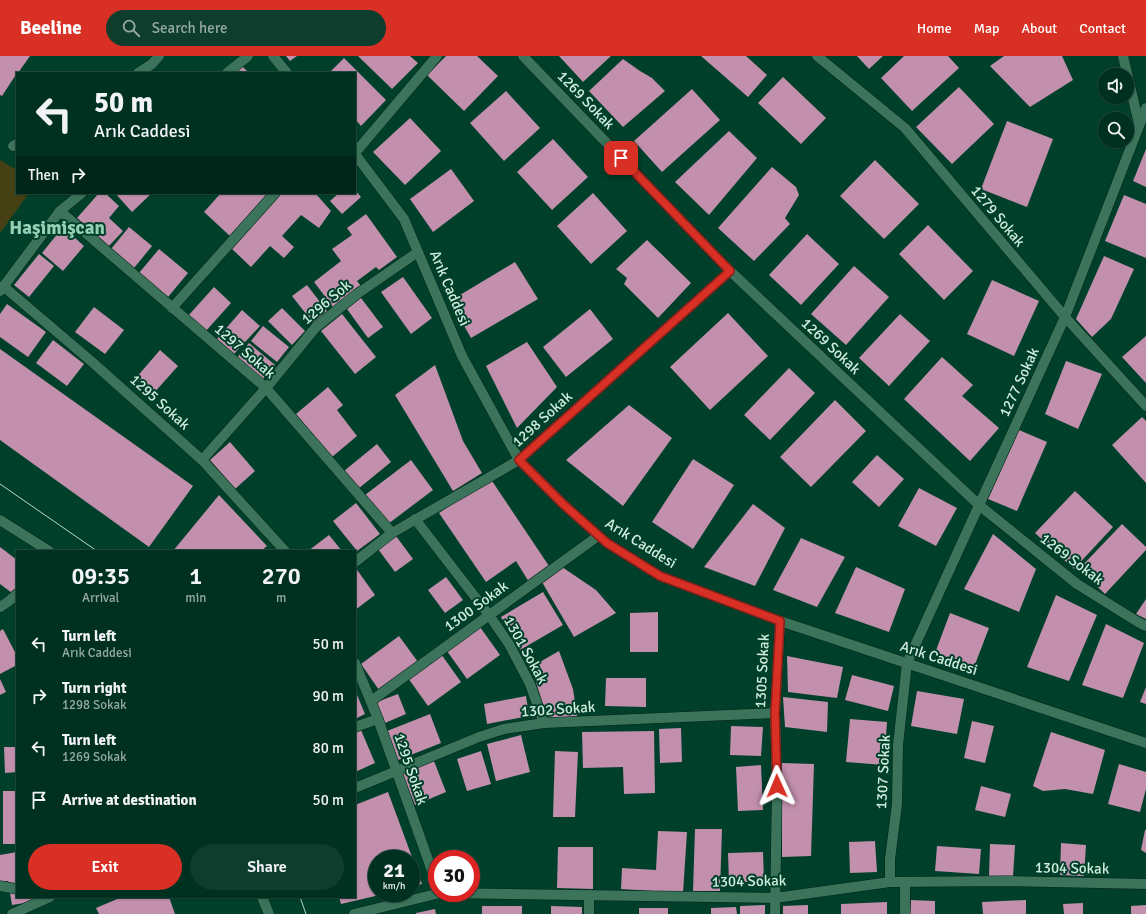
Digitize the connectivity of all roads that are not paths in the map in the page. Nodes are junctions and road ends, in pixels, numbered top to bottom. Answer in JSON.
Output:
{"nodes":[{"id":1,"x":159,"y":56,"type":"edge"},
{"id":2,"x":248,"y":56,"type":"edge"},
{"id":3,"x":273,"y":56,"type":"edge"},
{"id":4,"x":437,"y":56,"type":"edge"},
{"id":5,"x":523,"y":56,"type":"edge"},
{"id":6,"x":817,"y":56,"type":"edge"},
{"id":7,"x":1123,"y":56,"type":"edge"},
{"id":8,"x":140,"y":72,"type":"edge"},
{"id":9,"x":229,"y":72,"type":"edge"},
{"id":10,"x":286,"y":72,"type":"edge"},
{"id":11,"x":1146,"y":108,"type":"edge"},
{"id":12,"x":1139,"y":124,"type":"junction"},
{"id":13,"x":356,"y":153,"type":"edge"},
{"id":14,"x":356,"y":155,"type":"edge"},
{"id":15,"x":81,"y":194,"type":"edge"},
{"id":16,"x":274,"y":194,"type":"edge"},
{"id":17,"x":60,"y":211,"type":"junction"},
{"id":18,"x":418,"y":252,"type":"junction"},
{"id":19,"x":730,"y":271,"type":"junction"},
{"id":20,"x":2,"y":289,"type":"edge"},
{"id":21,"x":172,"y":308,"type":"junction"},
{"id":22,"x":1065,"y":317,"type":"junction"},
{"id":23,"x":266,"y":388,"type":"junction"},
{"id":24,"x":1146,"y":406,"type":"edge"},
{"id":25,"x":202,"y":460,"type":"junction"},
{"id":26,"x":519,"y":460,"type":"junction"},
{"id":27,"x":979,"y":505,"type":"junction"},
{"id":28,"x":415,"y":519,"type":"junction"},
{"id":29,"x":0,"y":520,"type":"edge"},
{"id":30,"x":392,"y":533,"type":"junction"},
{"id":31,"x":598,"y":536,"type":"junction"},
{"id":32,"x":47,"y":550,"type":"edge"},
{"id":33,"x":284,"y":550,"type":"edge"},
{"id":34,"x":356,"y":561,"type":"edge"},
{"id":35,"x":16,"y":595,"type":"edge"},
{"id":36,"x":0,"y":607,"type":"edge"},
{"id":37,"x":489,"y":615,"type":"junction"},
{"id":38,"x":780,"y":621,"type":"junction"},
{"id":39,"x":1146,"y":626,"type":"edge"},
{"id":40,"x":907,"y":663,"type":"junction"},
{"id":41,"x":356,"y":665,"type":"edge"},
{"id":42,"x":371,"y":701,"type":"junction"},
{"id":43,"x":775,"y":713,"type":"junction"},
{"id":44,"x":378,"y":719,"type":"junction"},
{"id":45,"x":544,"y":723,"type":"junction"},
{"id":46,"x":356,"y":727,"type":"edge"},
{"id":47,"x":1146,"y":743,"type":"edge"},
{"id":48,"x":396,"y":771,"type":"junction"},
{"id":49,"x":356,"y":788,"type":"edge"},
{"id":50,"x":428,"y":860,"type":"edge"},
{"id":51,"x":890,"y":882,"type":"junction"},
{"id":52,"x":905,"y":882,"type":"junction"},
{"id":53,"x":1146,"y":884,"type":"edge"},
{"id":54,"x":0,"y":886,"type":"edge"},
{"id":55,"x":16,"y":889,"type":"edge"},
{"id":56,"x":480,"y":894,"type":"edge"},
{"id":57,"x":589,"y":895,"type":"junction"},
{"id":58,"x":428,"y":896,"type":"edge"},
{"id":59,"x":48,"y":898,"type":"edge"},
{"id":60,"x":262,"y":898,"type":"edge"},
{"id":61,"x":775,"y":898,"type":"junction"},
{"id":62,"x":12,"y":914,"type":"edge"},
{"id":63,"x":269,"y":914,"type":"edge"},
{"id":64,"x":354,"y":914,"type":"edge"},
{"id":65,"x":589,"y":914,"type":"edge"},
{"id":66,"x":775,"y":914,"type":"edge"},
{"id":67,"x":905,"y":914,"type":"edge"}],
"edges":[{"from":1,"to":8,"type":"street"},
{"from":2,"to":9,"type":"street"},
{"from":3,"to":10,"type":"street"},
{"from":4,"to":13,"type":"street"},
{"from":5,"to":19,"type":"street","name":"1269 Sokak"},
{"from":6,"to":22,"type":"street","name":"1279 Sokak"},
{"from":7,"to":12,"type":"street"},
{"from":11,"to":12,"type":"street","name":"1277 Sokak"},
{"from":12,"to":22,"type":"street","name":"1277 Sokak"},
{"from":14,"to":18,"type":"street","name":"Arık Caddesi"},
{"from":15,"to":17,"type":"street"},
{"from":16,"to":21,"type":"street"},
{"from":17,"to":20,"type":"street"},
{"from":17,"to":21,"type":"street","name":"1297 Sokak"},
{"from":18,"to":23,"type":"street","name":"1296 Sok"},
{"from":18,"to":26,"type":"street","name":"Arık Caddesi"},
{"from":19,"to":26,"type":"street","name":"1298 Sokak"},
{"from":19,"to":27,"type":"street","name":"1269 Sokak"},
{"from":20,"to":25,"type":"street","name":"1295 Sokak"},
{"from":21,"to":23,"type":"street","name":"1297 Sokak"},
{"from":22,"to":24,"type":"street","name":"1279 Sokak"},
{"from":22,"to":27,"type":"street","name":"1277 Sokak"},
{"from":23,"to":25,"type":"street","name":"1296 Sok"},
{"from":23,"to":30,"type":"street","name":"1297 Sokak"},
{"from":25,"to":33,"type":"street","name":"1295 Sokak"},
{"from":26,"to":28,"type":"street","name":"1298 Sokak"},
{"from":26,"to":31,"type":"street","name":"Arık Caddesi"},
{"from":27,"to":39,"type":"street","name":"1269 Sokak"},
{"from":27,"to":40,"type":"street","name":"1277 Sokak"},
{"from":28,"to":30,"type":"street","name":"1298 Sokak"},
{"from":28,"to":37,"type":"street","name":"1301 Sokak"},
{"from":29,"to":32,"type":"street"},
{"from":30,"to":34,"type":"street","name":"1298 Sokak"},
{"from":31,"to":37,"type":"street","name":"1300 Sokak"},
{"from":31,"to":38,"type":"street","name":"Arık Caddesi"},
{"from":35,"to":36,"type":"street"},
{"from":37,"to":42,"type":"street","name":"1300 Sokak"},
{"from":37,"to":45,"type":"street","name":"1301 Sokak"},
{"from":38,"to":40,"type":"street","name":"Arık Caddesi"},
{"from":38,"to":43,"type":"street","name":"1305 Sokak"},
{"from":40,"to":47,"type":"street","name":"Arık Caddesi"},
{"from":40,"to":51,"type":"street","name":"1307 Sokak"},
{"from":41,"to":42,"type":"street","name":"1295 Sokak"},
{"from":42,"to":44,"type":"street","name":"1295 Sokak"},
{"from":43,"to":45,"type":"street","name":"1302 Sokak"},
{"from":43,"to":61,"type":"street","name":"1305 Sokak"},
{"from":44,"to":46,"type":"street"},
{"from":44,"to":48,"type":"street","name":"1295 Sokak"},
{"from":45,"to":48,"type":"street","name":"1302 Sokak"},
{"from":48,"to":49,"type":"street","name":"1302 Sokak"},
{"from":48,"to":50,"type":"street","name":"1295 Sokak"},
{"from":51,"to":52,"type":"street","name":"1304 Sokak"},
{"from":51,"to":61,"type":"street","name":"1304 Sokak"},
{"from":52,"to":53,"type":"street","name":"1304 Sokak"},
{"from":52,"to":67,"type":"street"},
{"from":54,"to":55,"type":"street"},
{"from":56,"to":57,"type":"street","name":"1304 Sokak"},
{"from":57,"to":61,"type":"street","name":"1304 Sokak"},
{"from":57,"to":65,"type":"street"},
{"from":58,"to":64,"type":"street","name":"1304 Sokak"},
{"from":59,"to":62,"type":"street"},
{"from":60,"to":63,"type":"street"},
{"from":61,"to":66,"type":"street","name":"1305 Sokak"}]}
